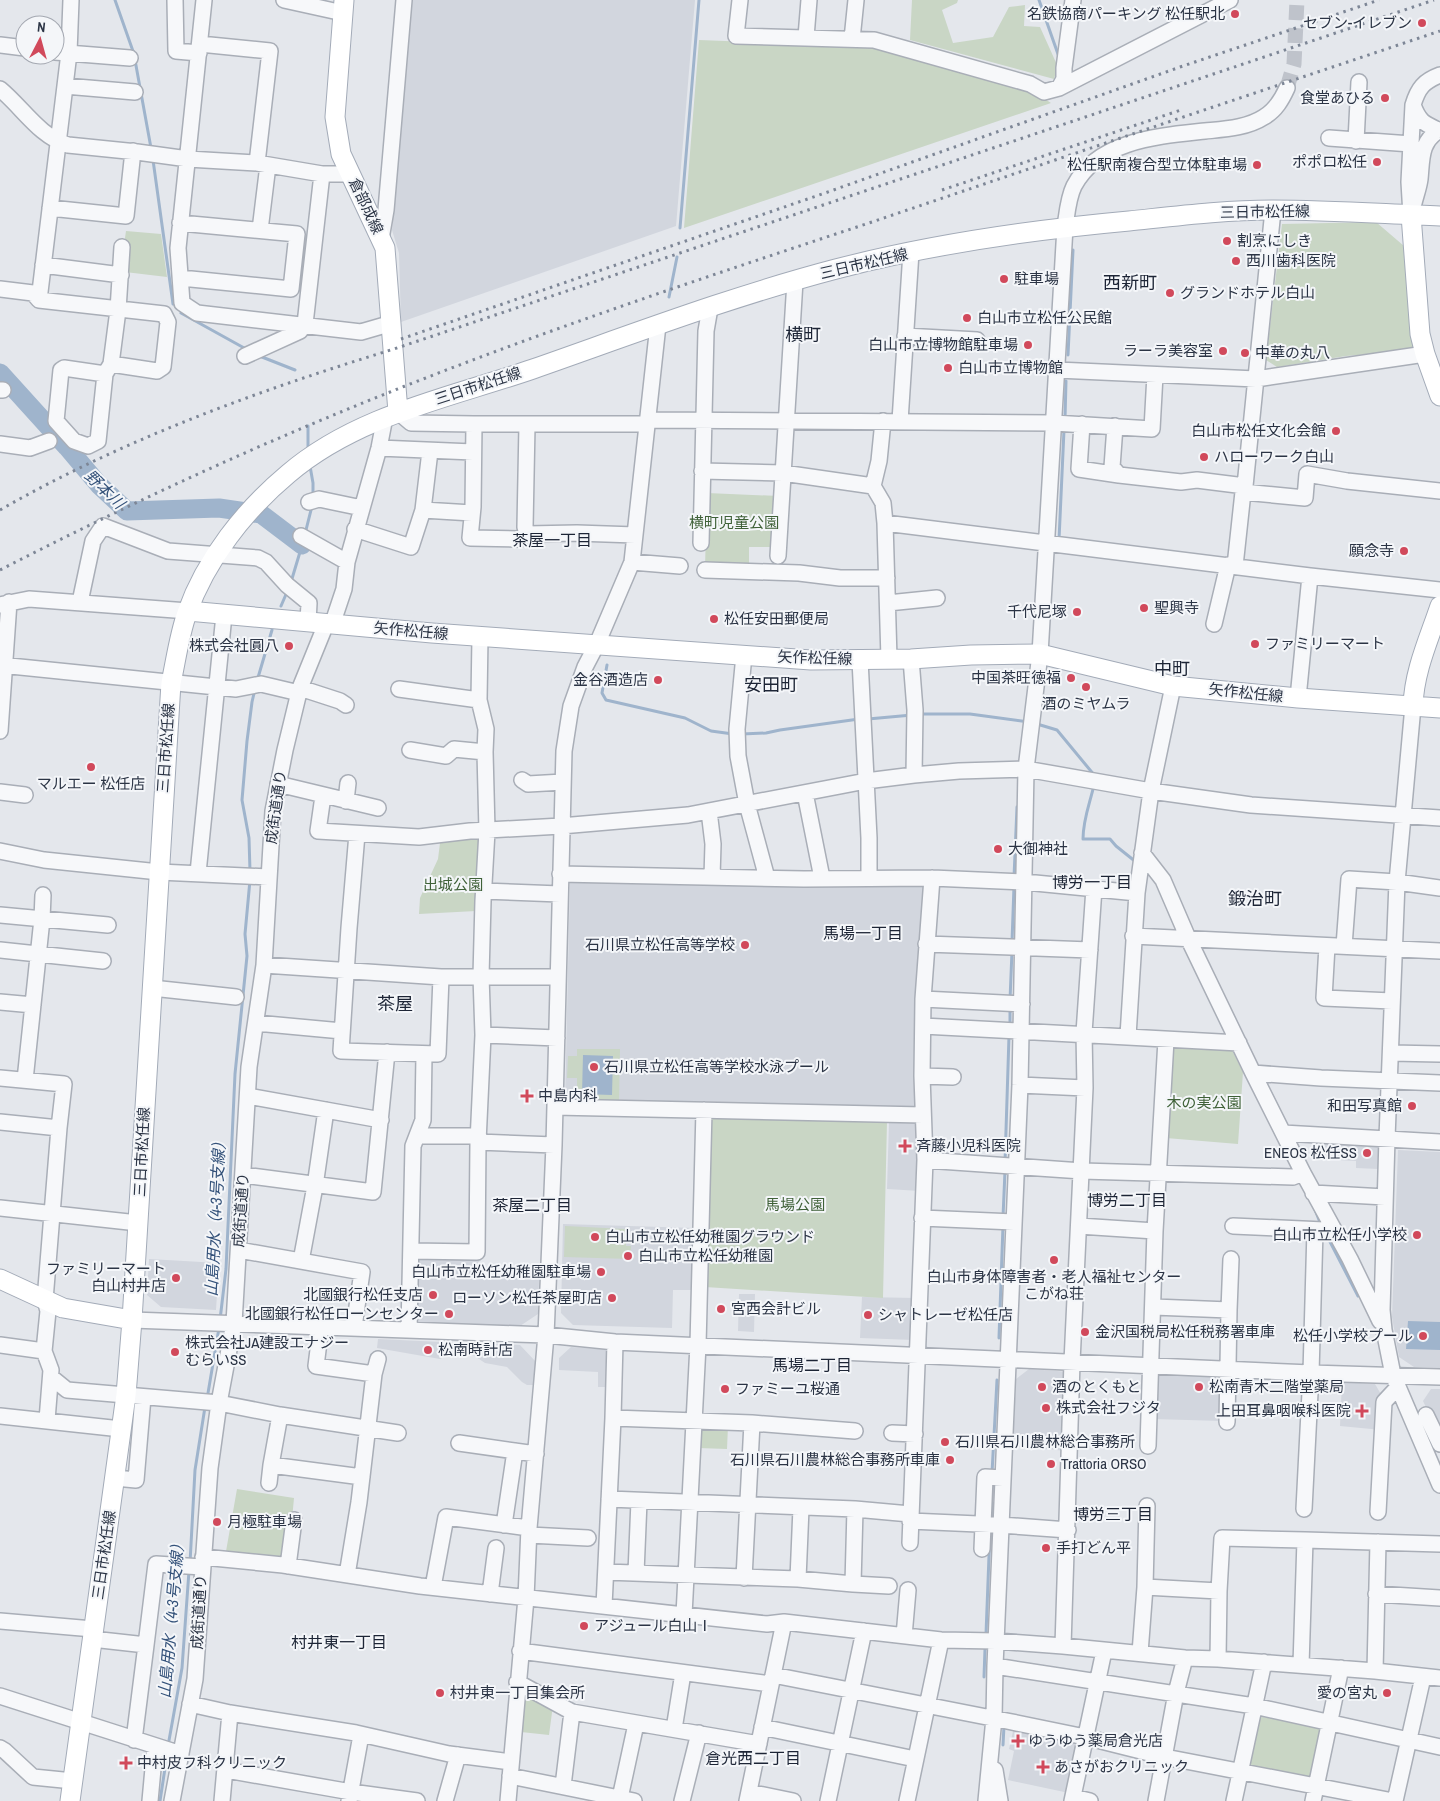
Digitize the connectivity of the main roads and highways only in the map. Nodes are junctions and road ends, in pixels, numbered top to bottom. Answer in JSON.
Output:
{"nodes":[{"id":1,"x":343,"y":6,"type":"edge"},
{"id":2,"x":1411,"y":215,"type":"junction"},
{"id":3,"x":1440,"y":216,"type":"edge"},
{"id":4,"x":1440,"y":396,"type":"edge"},
{"id":5,"x":391,"y":415,"type":"junction"},
{"id":6,"x":1440,"y":606,"type":"edge"},
{"id":7,"x":188,"y":611,"type":"junction"},
{"id":8,"x":1413,"y":706,"type":"junction"},
{"id":9,"x":1440,"y":708,"type":"edge"},
{"id":10,"x":0,"y":1279,"type":"edge"},
{"id":11,"x":9,"y":1291,"type":"edge"},
{"id":12,"x":132,"y":1320,"type":"junction"},
{"id":13,"x":70,"y":1801,"type":"edge"}],
"edges":[{"from":1,"to":5,"type":"main road","name":"倉部成線"},
{"from":2,"to":3,"type":"main road","name":"三日市松任線"},
{"from":2,"to":4,"type":"main road"},
{"from":2,"to":5,"type":"main road","name":"三日市松任線"},
{"from":5,"to":7,"type":"main road","name":"三日市松任線"},
{"from":6,"to":8,"type":"main road"},
{"from":7,"to":8,"type":"main road","name":"矢作松任線"},
{"from":7,"to":12,"type":"main road","name":"三日市松任線"},
{"from":8,"to":9,"type":"main road","name":"矢作松任線"},
{"from":10,"to":11,"type":"main road"},
{"from":11,"to":12,"type":"main road"},
{"from":12,"to":13,"type":"main road","name":"三日市松任線"}]}
